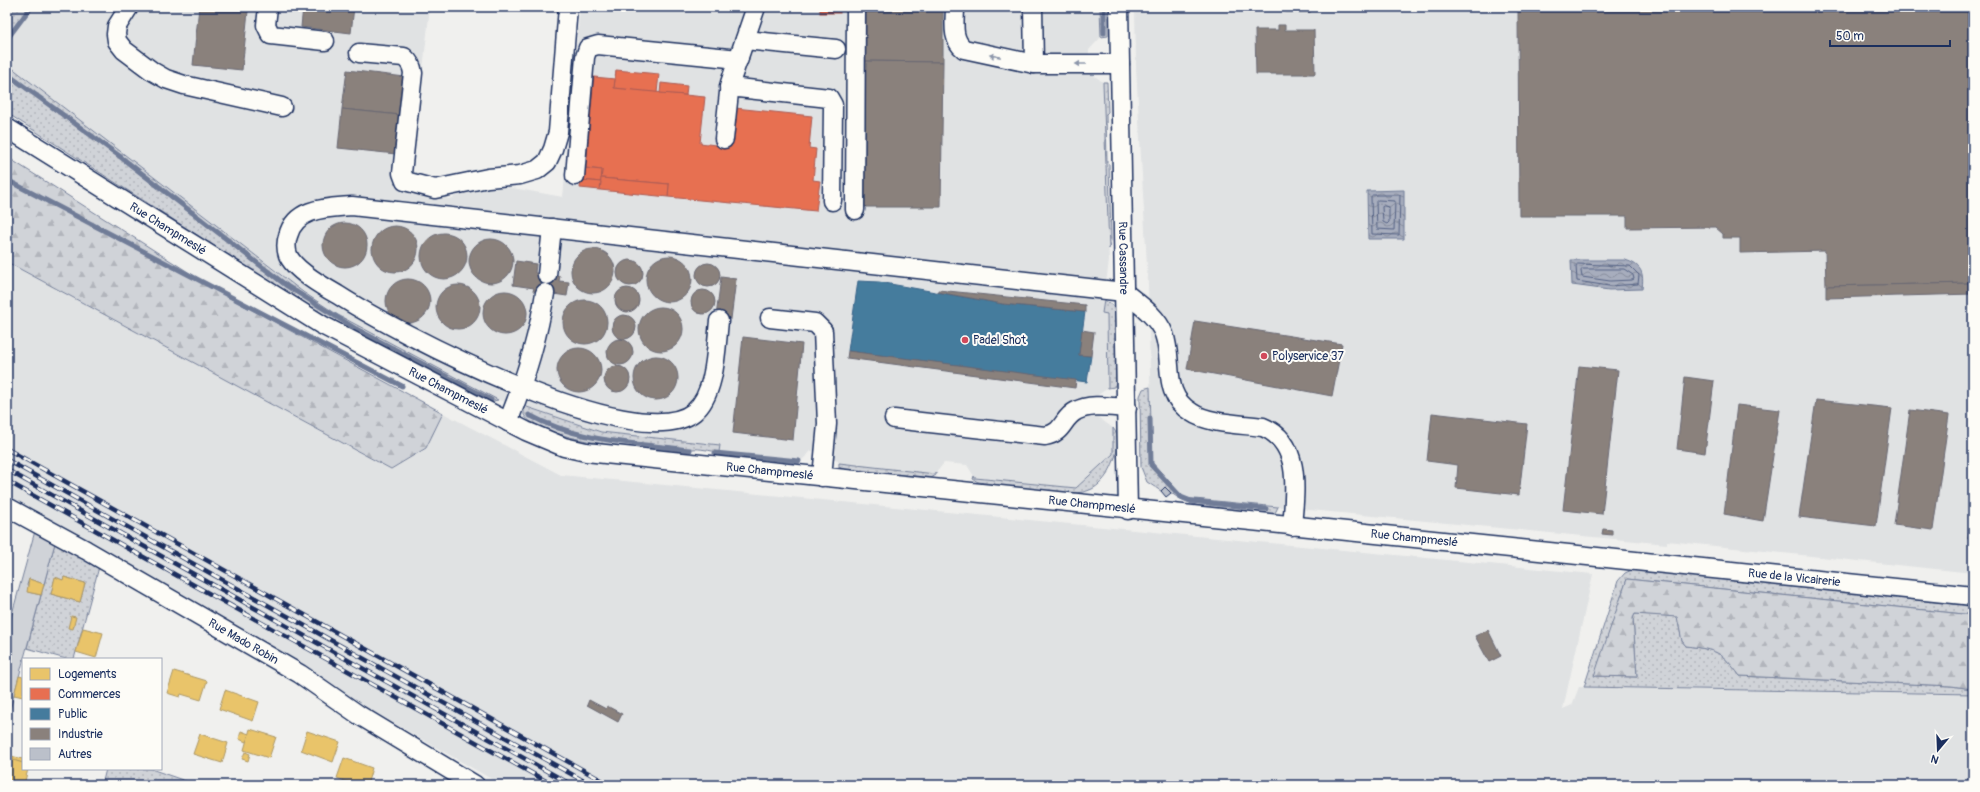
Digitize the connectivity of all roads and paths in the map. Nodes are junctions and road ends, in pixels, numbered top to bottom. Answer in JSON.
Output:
{"nodes":[{"id":1,"x":129,"y":7,"type":"edge"},
{"id":2,"x":268,"y":7,"type":"edge"},
{"id":3,"x":568,"y":7,"type":"edge"},
{"id":4,"x":756,"y":7,"type":"edge"},
{"id":5,"x":856,"y":7,"type":"edge"},
{"id":6,"x":955,"y":7,"type":"edge"},
{"id":7,"x":1033,"y":7,"type":"edge"},
{"id":8,"x":1119,"y":7,"type":"edge"},
{"id":9,"x":745,"y":40,"type":"junction"},
{"id":10,"x":325,"y":41,"type":"dead end"},
{"id":11,"x":836,"y":49,"type":"dead end"},
{"id":12,"x":359,"y":53,"type":"dead end"},
{"id":13,"x":738,"y":58,"type":"junction"},
{"id":14,"x":1034,"y":64,"type":"junction"},
{"id":15,"x":1120,"y":64,"type":"junction"},
{"id":16,"x":729,"y":88,"type":"junction"},
{"id":17,"x":282,"y":107,"type":"dead end"},
{"id":18,"x":7,"y":128,"type":"edge"},
{"id":19,"x":724,"y":139,"type":"dead end"},
{"id":20,"x":575,"y":176,"type":"dead end"},
{"id":21,"x":832,"y":201,"type":"dead end"},
{"id":22,"x":854,"y":210,"type":"dead end"},
{"id":23,"x":552,"y":228,"type":"junction"},
{"id":24,"x":547,"y":275,"type":"dead end"},
{"id":25,"x":1124,"y":292,"type":"junction"},
{"id":26,"x":545,"y":293,"type":"dead end"},
{"id":27,"x":770,"y":318,"type":"dead end"},
{"id":28,"x":720,"y":321,"type":"dead end"},
{"id":29,"x":522,"y":387,"type":"junction"},
{"id":30,"x":1127,"y":408,"type":"junction"},
{"id":31,"x":894,"y":419,"type":"dead end"},
{"id":32,"x":508,"y":422,"type":"junction"},
{"id":33,"x":822,"y":478,"type":"junction"},
{"id":34,"x":7,"y":507,"type":"edge"},
{"id":35,"x":1128,"y":510,"type":"junction"},
{"id":36,"x":1292,"y":526,"type":"junction"},
{"id":37,"x":1616,"y":559,"type":"joint"},
{"id":38,"x":1973,"y":596,"type":"edge"},
{"id":39,"x":475,"y":785,"type":"edge"}],
"edges":[{"from":1,"to":17,"type":"street"},
{"from":2,"to":10,"type":"street"},
{"from":3,"to":12,"type":"street"},
{"from":4,"to":9,"type":"street"},
{"from":5,"to":22,"type":"street"},
{"from":14,"to":6,"type":"street","one_way":true},
{"from":7,"to":14,"type":"street"},
{"from":8,"to":15,"type":"street","name":"Rue Cassandre"},
{"from":9,"to":11,"type":"street"},
{"from":9,"to":13,"type":"street"},
{"from":13,"to":16,"type":"street"},
{"from":13,"to":20,"type":"street"},
{"from":15,"to":14,"type":"street","one_way":true},
{"from":15,"to":25,"type":"street","name":"Rue Cassandre"},
{"from":16,"to":19,"type":"street"},
{"from":16,"to":21,"type":"street"},
{"from":18,"to":32,"type":"street","name":"Rue Champmeslé"},
{"from":23,"to":24,"type":"street"},
{"from":23,"to":25,"type":"street"},
{"from":23,"to":29,"type":"street"},
{"from":25,"to":30,"type":"street","name":"Rue Cassandre"},
{"from":25,"to":36,"type":"street"},
{"from":26,"to":29,"type":"street"},
{"from":27,"to":33,"type":"street"},
{"from":28,"to":29,"type":"street"},
{"from":29,"to":32,"type":"street"},
{"from":30,"to":31,"type":"street"},
{"from":30,"to":35,"type":"street","name":"Rue Cassandre"},
{"from":32,"to":33,"type":"street","name":"Rue Champmeslé"},
{"from":33,"to":35,"type":"street","name":"Rue Champmeslé"},
{"from":34,"to":39,"type":"street","name":"Rue Mado Robin"},
{"from":35,"to":36,"type":"street","name":"Rue Champmeslé"},
{"from":36,"to":37,"type":"street","name":"Rue Champmeslé"},
{"from":37,"to":38,"type":"street","name":"Rue de la Vicairerie"}]}
